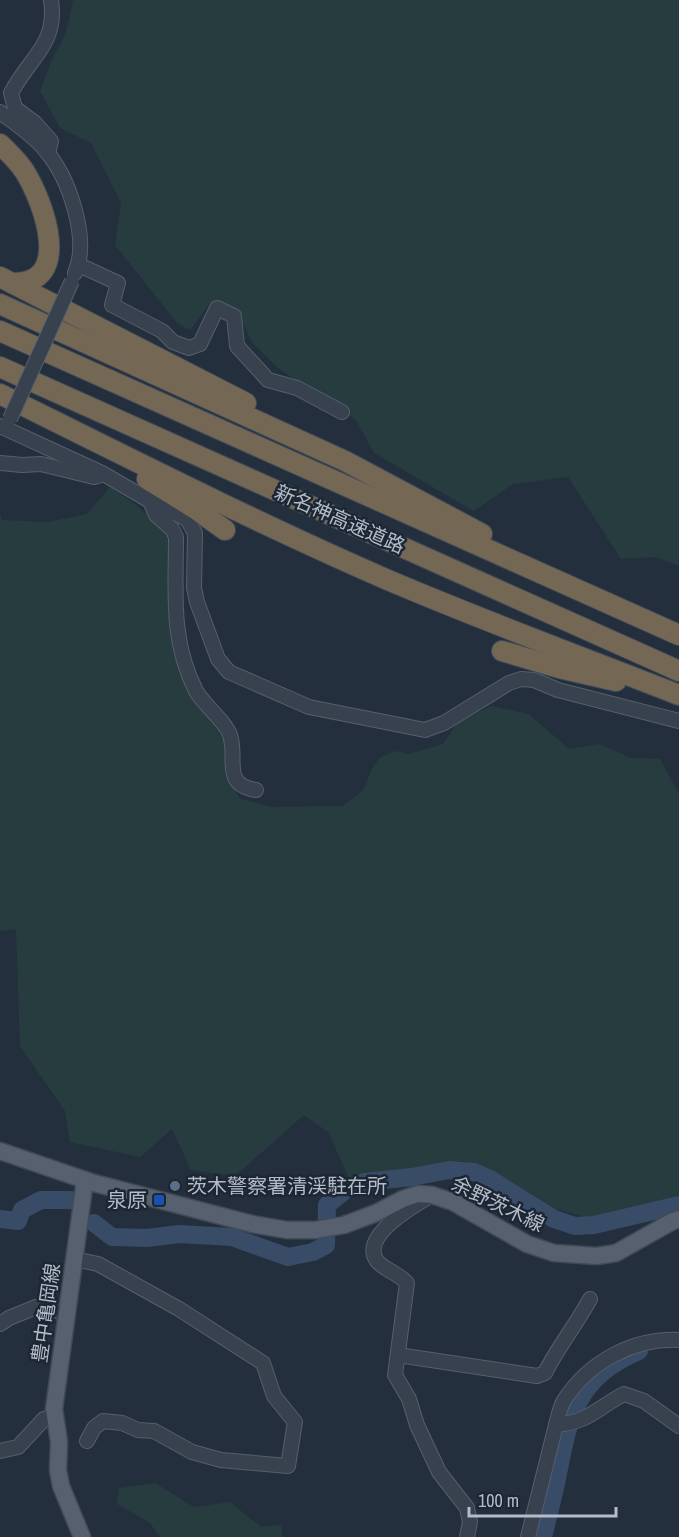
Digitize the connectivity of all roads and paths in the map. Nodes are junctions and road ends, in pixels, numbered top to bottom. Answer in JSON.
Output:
{"nodes":[{"id":1,"x":51,"y":0,"type":"edge"},
{"id":2,"x":0,"y":112,"type":"edge"},
{"id":3,"x":0,"y":144,"type":"edge"},
{"id":4,"x":48,"y":153,"type":"junction"},
{"id":5,"x":79,"y":265,"type":"junction"},
{"id":6,"x":6,"y":280,"type":"edge"},
{"id":7,"x":0,"y":304,"type":"edge"},
{"id":8,"x":0,"y":331,"type":"edge"},
{"id":9,"x":0,"y":367,"type":"edge"},
{"id":10,"x":0,"y":394,"type":"edge"},
{"id":11,"x":342,"y":412,"type":"dead end"},
{"id":12,"x":54,"y":421,"type":"junction"},
{"id":13,"x":5,"y":424,"type":"edge"},
{"id":14,"x":345,"y":461,"type":"junction"},
{"id":15,"x":0,"y":463,"type":"edge"},
{"id":16,"x":102,"y":473,"type":"junction"},
{"id":17,"x":150,"y":501,"type":"junction"},
{"id":18,"x":225,"y":530,"type":"dead end"},
{"id":19,"x":567,"y":584,"type":"junction"},
{"id":20,"x":679,"y":635,"type":"edge"},
{"id":21,"x":502,"y":651,"type":"dead end"},
{"id":22,"x":679,"y":671,"type":"edge"},
{"id":23,"x":679,"y":697,"type":"edge"},
{"id":24,"x":679,"y":722,"type":"edge"},
{"id":25,"x":256,"y":790,"type":"dead end"},
{"id":26,"x":0,"y":1151,"type":"edge"},
{"id":27,"x":85,"y":1180,"type":"junction"},
{"id":28,"x":432,"y":1195,"type":"junction"},
{"id":29,"x":679,"y":1219,"type":"edge"},
{"id":30,"x":74,"y":1259,"type":"junction"},
{"id":31,"x":590,"y":1299,"type":"dead end"},
{"id":32,"x":67,"y":1313,"type":"junction"},
{"id":33,"x":0,"y":1324,"type":"edge"},
{"id":34,"x":679,"y":1340,"type":"edge"},
{"id":35,"x":398,"y":1355,"type":"junction"},
{"id":36,"x":55,"y":1415,"type":"junction"},
{"id":37,"x":556,"y":1425,"type":"junction"},
{"id":38,"x":679,"y":1426,"type":"edge"},
{"id":39,"x":87,"y":1441,"type":"dead end"},
{"id":40,"x":0,"y":1451,"type":"edge"},
{"id":41,"x":82,"y":1537,"type":"edge"},
{"id":42,"x":467,"y":1537,"type":"edge"},
{"id":43,"x":528,"y":1537,"type":"edge"}],
"edges":[{"from":1,"to":4,"type":"street"},
{"from":2,"to":4,"type":"street"},
{"from":3,"to":6,"type":"highway"},
{"from":4,"to":5,"type":"street"},
{"from":5,"to":11,"type":"street"},
{"from":5,"to":13,"type":"street","bridge":true},
{"from":6,"to":14,"type":"highway"},
{"from":7,"to":14,"type":"highway"},
{"from":8,"to":19,"type":"highway","name":"新名神高速道路"},
{"from":9,"to":22,"type":"highway","name":"新名神高速道路"},
{"from":10,"to":12,"type":"highway"},
{"from":12,"to":18,"type":"highway"},
{"from":12,"to":23,"type":"highway"},
{"from":13,"to":16,"type":"street"},
{"from":14,"to":19,"type":"highway"},
{"from":15,"to":16,"type":"street"},
{"from":16,"to":17,"type":"street"},
{"from":17,"to":24,"type":"street"},
{"from":17,"to":25,"type":"street"},
{"from":19,"to":20,"type":"highway","name":"新名神高速道路"},
{"from":21,"to":23,"type":"highway"},
{"from":26,"to":27,"type":"main road"},
{"from":27,"to":28,"type":"main road","name":"余野茨木線"},
{"from":27,"to":30,"type":"main road","name":"豊中亀岡線"},
{"from":28,"to":29,"type":"main road","name":"余野茨木線"},
{"from":28,"to":35,"type":"street"},
{"from":30,"to":32,"type":"main road","name":"豊中亀岡線"},
{"from":30,"to":39,"type":"street"},
{"from":31,"to":35,"type":"street"},
{"from":32,"to":33,"type":"street"},
{"from":32,"to":36,"type":"main road","name":"豊中亀岡線"},
{"from":34,"to":37,"type":"street"},
{"from":35,"to":42,"type":"street"},
{"from":36,"to":40,"type":"street"},
{"from":36,"to":41,"type":"main road","name":"豊中亀岡線"},
{"from":37,"to":38,"type":"street"},
{"from":37,"to":43,"type":"street"}]}
